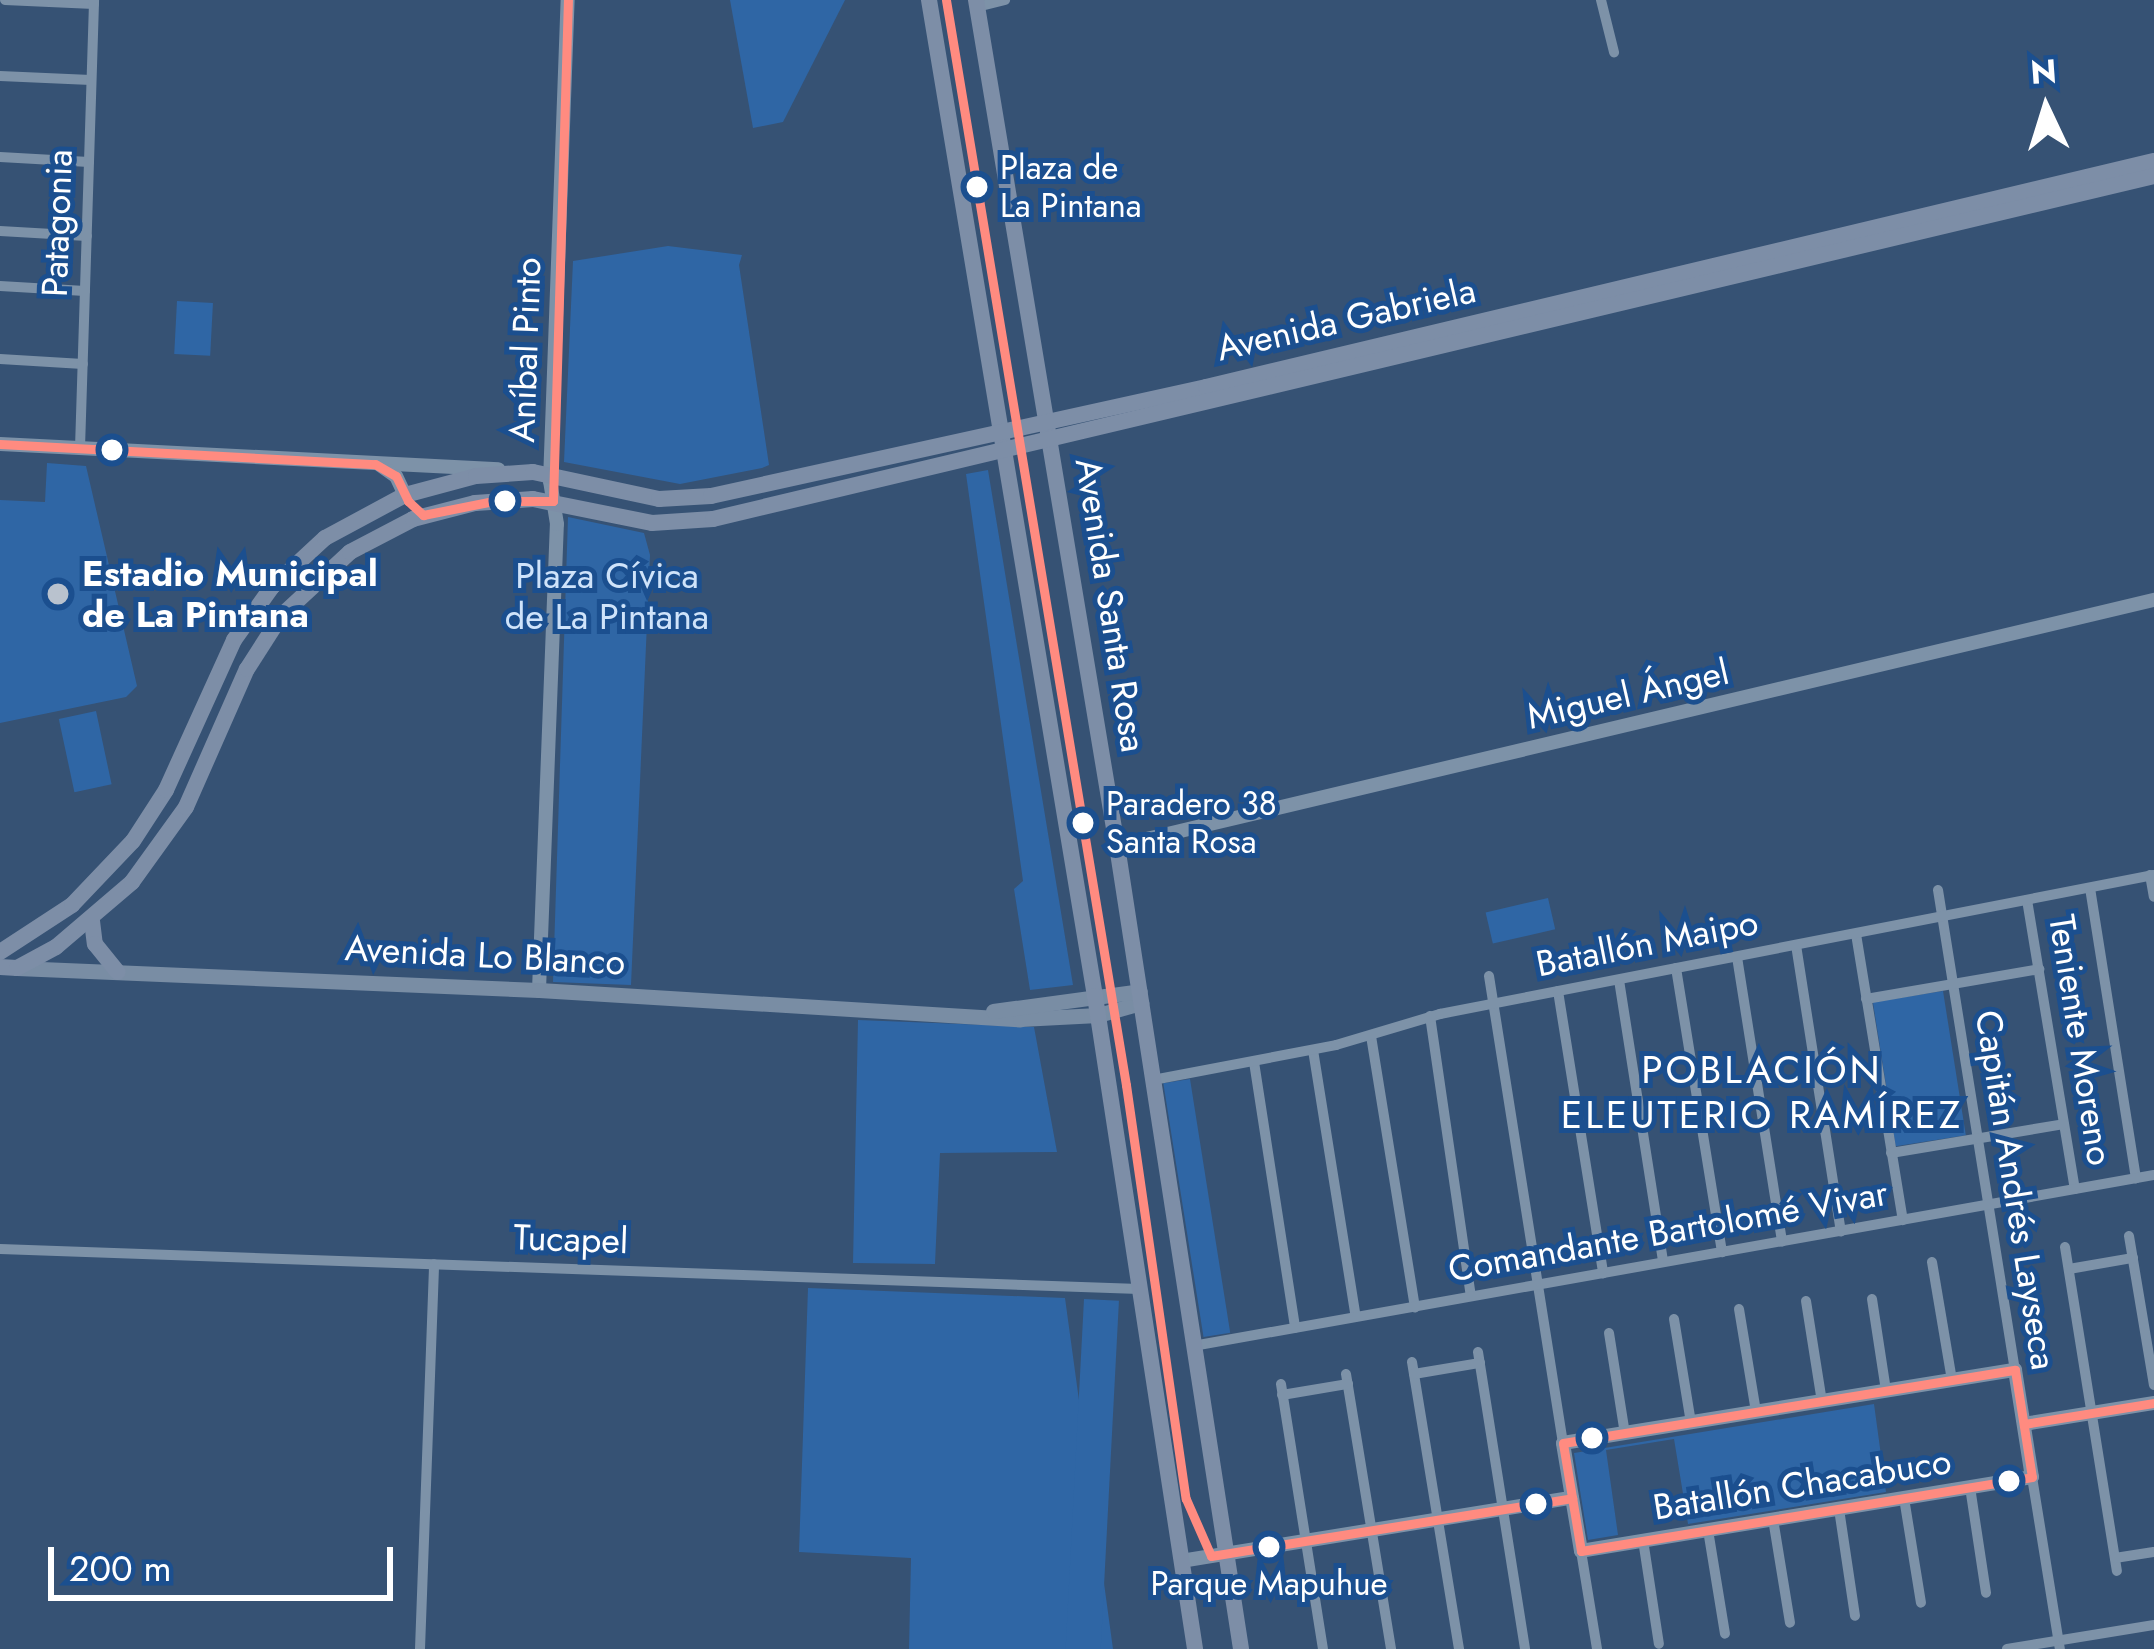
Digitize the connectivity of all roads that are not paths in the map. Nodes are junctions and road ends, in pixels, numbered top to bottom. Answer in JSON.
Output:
{"nodes":[{"id":1,"x":5,"y":0,"type":"edge"},
{"id":2,"x":568,"y":0,"type":"edge"},
{"id":3,"x":929,"y":0,"type":"edge"},
{"id":4,"x":1005,"y":0,"type":"edge"},
{"id":5,"x":1601,"y":0,"type":"edge"},
{"id":6,"x":94,"y":2,"type":"edge"},
{"id":7,"x":976,"y":3,"type":"edge"},
{"id":8,"x":1614,"y":52,"type":"dead end"},
{"id":9,"x":0,"y":76,"type":"edge"},
{"id":10,"x":91,"y":80,"type":"junction"},
{"id":11,"x":0,"y":157,"type":"edge"},
{"id":12,"x":2154,"y":161,"type":"edge"},
{"id":13,"x":89,"y":162,"type":"junction"},
{"id":14,"x":2154,"y":176,"type":"edge"},
{"id":15,"x":0,"y":231,"type":"edge"},
{"id":16,"x":87,"y":236,"type":"junction"},
{"id":17,"x":0,"y":286,"type":"edge"},
{"id":18,"x":85,"y":291,"type":"junction"},
{"id":19,"x":0,"y":359,"type":"edge"},
{"id":20,"x":83,"y":364,"type":"junction"},
{"id":21,"x":1047,"y":420,"type":"junction"},
{"id":22,"x":1001,"y":428,"type":"junction"},
{"id":23,"x":1051,"y":440,"type":"junction"},
{"id":24,"x":0,"y":444,"type":"edge"},
{"id":25,"x":80,"y":448,"type":"junction"},
{"id":26,"x":1005,"y":451,"type":"junction"},
{"id":27,"x":375,"y":464,"type":"junction"},
{"id":28,"x":514,"y":472,"type":"junction"},
{"id":29,"x":550,"y":474,"type":"junction"},
{"id":30,"x":405,"y":495,"type":"junction"},
{"id":31,"x":553,"y":501,"type":"junction"},
{"id":32,"x":424,"y":515,"type":"junction"},
{"id":33,"x":2154,"y":600,"type":"edge"},
{"id":34,"x":195,"y":723,"type":"junction"},
{"id":35,"x":220,"y":733,"type":"junction"},
{"id":36,"x":1117,"y":846,"type":"junction"},
{"id":37,"x":2152,"y":875,"type":"edge"},
{"id":38,"x":2090,"y":888,"type":"junction"},
{"id":39,"x":1938,"y":890,"type":"dead end"},
{"id":40,"x":2154,"y":898,"type":"edge"},
{"id":41,"x":2027,"y":900,"type":"junction"},
{"id":42,"x":1942,"y":917,"type":"junction"},
{"id":43,"x":92,"y":921,"type":"junction"},
{"id":44,"x":1856,"y":934,"type":"junction"},
{"id":45,"x":1796,"y":945,"type":"junction"},
{"id":46,"x":0,"y":952,"type":"edge"},
{"id":47,"x":1737,"y":957,"type":"junction"},
{"id":48,"x":8,"y":968,"type":"edge"},
{"id":49,"x":1676,"y":968,"type":"junction"},
{"id":50,"x":2039,"y":969,"type":"junction"},
{"id":51,"x":118,"y":972,"type":"junction"},
{"id":52,"x":1489,"y":976,"type":"dead end"},
{"id":53,"x":1618,"y":980,"type":"junction"},
{"id":54,"x":1953,"y":984,"type":"junction"},
{"id":55,"x":538,"y":990,"type":"junction"},
{"id":56,"x":1558,"y":991,"type":"junction"},
{"id":57,"x":1141,"y":997,"type":"junction"},
{"id":58,"x":1866,"y":999,"type":"junction"},
{"id":59,"x":1493,"y":1004,"type":"junction"},
{"id":60,"x":1096,"y":1005,"type":"junction"},
{"id":61,"x":1430,"y":1016,"type":"junction"},
{"id":62,"x":1371,"y":1036,"type":"junction"},
{"id":63,"x":1313,"y":1050,"type":"junction"},
{"id":64,"x":1254,"y":1061,"type":"junction"},
{"id":65,"x":1154,"y":1080,"type":"junction"},
{"id":66,"x":2064,"y":1124,"type":"junction"},
{"id":67,"x":1978,"y":1138,"type":"junction"},
{"id":68,"x":1892,"y":1153,"type":"junction"},
{"id":69,"x":2154,"y":1175,"type":"edge"},
{"id":70,"x":2136,"y":1178,"type":"junction"},
{"id":71,"x":2074,"y":1189,"type":"junction"},
{"id":72,"x":1988,"y":1204,"type":"junction"},
{"id":73,"x":1903,"y":1220,"type":"junction"},
{"id":74,"x":1841,"y":1231,"type":"junction"},
{"id":75,"x":2129,"y":1236,"type":"dead end"},
{"id":76,"x":1781,"y":1241,"type":"junction"},
{"id":77,"x":2065,"y":1247,"type":"dead end"},
{"id":78,"x":0,"y":1249,"type":"edge"},
{"id":79,"x":1723,"y":1252,"type":"junction"},
{"id":80,"x":2133,"y":1258,"type":"junction"},
{"id":81,"x":1663,"y":1262,"type":"junction"},
{"id":82,"x":1932,"y":1262,"type":"dead end"},
{"id":83,"x":434,"y":1264,"type":"junction"},
{"id":84,"x":2069,"y":1269,"type":"junction"},
{"id":85,"x":1603,"y":1273,"type":"junction"},
{"id":86,"x":1538,"y":1285,"type":"junction"},
{"id":87,"x":1139,"y":1288,"type":"junction"},
{"id":88,"x":1472,"y":1297,"type":"junction"},
{"id":89,"x":1872,"y":1299,"type":"dead end"},
{"id":90,"x":1805,"y":1300,"type":"dead end"},
{"id":91,"x":1415,"y":1306,"type":"junction"},
{"id":92,"x":1739,"y":1309,"type":"dead end"},
{"id":93,"x":1356,"y":1317,"type":"junction"},
{"id":94,"x":1674,"y":1319,"type":"dead end"},
{"id":95,"x":1295,"y":1328,"type":"junction"},
{"id":96,"x":1609,"y":1333,"type":"dead end"},
{"id":97,"x":1193,"y":1346,"type":"junction"},
{"id":98,"x":2015,"y":1370,"type":"junction"},
{"id":99,"x":1952,"y":1380,"type":"junction"},
{"id":100,"x":2154,"y":1385,"type":"edge"},
{"id":101,"x":1886,"y":1391,"type":"junction"},
{"id":102,"x":1822,"y":1402,"type":"junction"},
{"id":103,"x":2154,"y":1402,"type":"edge"},
{"id":104,"x":1756,"y":1412,"type":"junction"},
{"id":105,"x":2092,"y":1413,"type":"junction"},
{"id":106,"x":1690,"y":1423,"type":"junction"},
{"id":107,"x":2024,"y":1424,"type":"junction"},
{"id":108,"x":1624,"y":1434,"type":"junction"},
{"id":109,"x":1563,"y":1444,"type":"junction"},
{"id":110,"x":2032,"y":1477,"type":"junction"},
{"id":111,"x":1970,"y":1487,"type":"junction"},
{"id":112,"x":1572,"y":1498,"type":"junction"},
{"id":113,"x":1904,"y":1498,"type":"junction"},
{"id":114,"x":1503,"y":1509,"type":"junction"},
{"id":115,"x":1839,"y":1509,"type":"junction"},
{"id":116,"x":1774,"y":1519,"type":"junction"},
{"id":117,"x":1438,"y":1520,"type":"junction"},
{"id":118,"x":1708,"y":1530,"type":"junction"},
{"id":119,"x":1372,"y":1531,"type":"junction"},
{"id":120,"x":1643,"y":1540,"type":"junction"},
{"id":121,"x":1306,"y":1541,"type":"junction"},
{"id":122,"x":1581,"y":1551,"type":"junction"},
{"id":123,"x":2154,"y":1552,"type":"edge"},
{"id":124,"x":1219,"y":1555,"type":"junction"},
{"id":125,"x":1181,"y":1561,"type":"junction"},
{"id":126,"x":1987,"y":1593,"type":"dead end"},
{"id":127,"x":1921,"y":1603,"type":"dead end"},
{"id":128,"x":1855,"y":1616,"type":"dead end"},
{"id":129,"x":1790,"y":1623,"type":"dead end"},
{"id":130,"x":2154,"y":1625,"type":"edge"},
{"id":131,"x":1725,"y":1634,"type":"dead end"},
{"id":132,"x":1659,"y":1644,"type":"dead end"},
{"id":133,"x":2060,"y":1645,"type":"edge"},
{"id":134,"x":420,"y":1649,"type":"edge"},
{"id":135,"x":1195,"y":1649,"type":"edge"},
{"id":136,"x":1241,"y":1649,"type":"edge"},
{"id":137,"x":1323,"y":1649,"type":"edge"},
{"id":138,"x":1391,"y":1649,"type":"edge"},
{"id":139,"x":1459,"y":1649,"type":"edge"},
{"id":140,"x":1526,"y":1649,"type":"edge"},
{"id":141,"x":1597,"y":1649,"type":"edge"},
{"id":142,"x":2007,"y":1649,"type":"edge"}],
"edges":[{"from":1,"to":6,"type":"street"},
{"from":2,"to":29,"type":"street","name":"Aníbal Pinto"},
{"from":3,"to":22,"type":"main road"},
{"from":4,"to":7,"type":"street"},
{"from":5,"to":8,"type":"street"},
{"from":6,"to":10,"type":"street","name":"Patagonia"},
{"from":7,"to":21,"type":"main road","name":"Avenida Santa Rosa"},
{"from":9,"to":10,"type":"street"},
{"from":10,"to":13,"type":"street","name":"Patagonia"},
{"from":11,"to":13,"type":"street"},
{"from":12,"to":21,"type":"main road","name":"Avenida Gabriela"},
{"from":13,"to":16,"type":"street","name":"Patagonia"},
{"from":14,"to":23,"type":"main road","name":"Avenida Gabriela"},
{"from":15,"to":16,"type":"street"},
{"from":16,"to":18,"type":"street","name":"Patagonia"},
{"from":17,"to":18,"type":"street"},
{"from":18,"to":20,"type":"street","name":"Patagonia"},
{"from":19,"to":20,"type":"street"},
{"from":20,"to":25,"type":"street","name":"Patagonia"},
{"from":21,"to":22,"type":"main road","name":"Avenida Gabriela"},
{"from":21,"to":23,"type":"main road","name":"Avenida Santa Rosa"},
{"from":22,"to":26,"type":"main road"},
{"from":22,"to":29,"type":"main road","name":"Avenida Gabriela"},
{"from":23,"to":26,"type":"main road","name":"Avenida Gabriela"},
{"from":23,"to":36,"type":"main road","name":"Avenida Santa Rosa"},
{"from":24,"to":25,"type":"street"},
{"from":25,"to":27,"type":"street"},
{"from":26,"to":31,"type":"main road","name":"Avenida Gabriela"},
{"from":26,"to":60,"type":"main road"},
{"from":27,"to":28,"type":"street"},
{"from":27,"to":30,"type":"street"},
{"from":28,"to":29,"type":"main road","name":"Avenida Gabriela"},
{"from":28,"to":30,"type":"main road","name":"Avenida Gabriela"},
{"from":29,"to":31,"type":"street","name":"Aníbal Pinto"},
{"from":30,"to":32,"type":"main road"},
{"from":30,"to":34,"type":"main road","name":"Avenida Gabriela"},
{"from":31,"to":32,"type":"main road","name":"Avenida Gabriela"},
{"from":31,"to":55,"type":"street","name":"Aníbal Pinto"},
{"from":32,"to":35,"type":"main road","name":"Avenida Gabriela"},
{"from":33,"to":36,"type":"street","name":"Miguel Ángel"},
{"from":34,"to":35,"type":"main road"},
{"from":34,"to":46,"type":"main road","name":"Avenida Gabriela"},
{"from":35,"to":43,"type":"main road","name":"Avenida Gabriela"},
{"from":36,"to":57,"type":"main road","name":"Avenida Santa Rosa"},
{"from":37,"to":38,"type":"street","name":"Batallón Maipo"},
{"from":37,"to":40,"type":"street"},
{"from":38,"to":41,"type":"street","name":"Batallón Maipo"},
{"from":38,"to":70,"type":"street"},
{"from":39,"to":42,"type":"street","name":"Capitán Andrés Layseca"},
{"from":41,"to":42,"type":"street","name":"Batallón Maipo"},
{"from":41,"to":50,"type":"street","name":"Teniente Moreno"},
{"from":42,"to":44,"type":"street","name":"Batallón Maipo"},
{"from":42,"to":54,"type":"street","name":"Capitán Andrés Layseca"},
{"from":43,"to":48,"type":"main road","name":"Avenida Gabriela"},
{"from":43,"to":51,"type":"main road"},
{"from":44,"to":45,"type":"street","name":"Batallón Maipo"},
{"from":44,"to":58,"type":"street"},
{"from":45,"to":47,"type":"street","name":"Batallón Maipo"},
{"from":45,"to":74,"type":"street"},
{"from":47,"to":49,"type":"street","name":"Batallón Maipo"},
{"from":47,"to":76,"type":"street"},
{"from":48,"to":51,"type":"main road","name":"Avenida Lo Blanco"},
{"from":49,"to":53,"type":"street","name":"Batallón Maipo"},
{"from":49,"to":79,"type":"street"},
{"from":50,"to":54,"type":"street"},
{"from":50,"to":66,"type":"street","name":"Teniente Moreno"},
{"from":51,"to":55,"type":"main road","name":"Avenida Lo Blanco"},
{"from":52,"to":59,"type":"street"},
{"from":53,"to":56,"type":"street","name":"Batallón Maipo"},
{"from":53,"to":81,"type":"street"},
{"from":54,"to":58,"type":"street"},
{"from":54,"to":67,"type":"street","name":"Capitán Andrés Layseca"},
{"from":55,"to":60,"type":"main road","name":"Avenida Lo Blanco"},
{"from":56,"to":59,"type":"street","name":"Batallón Maipo"},
{"from":56,"to":85,"type":"street"},
{"from":57,"to":60,"type":"main road","name":"Avenida Lo Blanco"},
{"from":57,"to":65,"type":"main road","name":"Avenida Santa Rosa"},
{"from":58,"to":68,"type":"street"},
{"from":59,"to":61,"type":"street","name":"Batallón Maipo"},
{"from":59,"to":86,"type":"street"},
{"from":60,"to":87,"type":"main road"},
{"from":61,"to":62,"type":"street","name":"Batallón Maipo"},
{"from":61,"to":88,"type":"street"},
{"from":62,"to":63,"type":"street","name":"Batallón Maipo"},
{"from":62,"to":91,"type":"street"},
{"from":63,"to":64,"type":"street","name":"Batallón Maipo"},
{"from":63,"to":93,"type":"street"},
{"from":64,"to":65,"type":"street","name":"Batallón Maipo"},
{"from":64,"to":95,"type":"street"},
{"from":65,"to":97,"type":"main road","name":"Avenida Santa Rosa"},
{"from":66,"to":67,"type":"street"},
{"from":66,"to":71,"type":"street","name":"Teniente Moreno"},
{"from":67,"to":68,"type":"street"},
{"from":67,"to":72,"type":"street","name":"Capitán Andrés Layseca"},
{"from":68,"to":73,"type":"street"},
{"from":69,"to":70,"type":"street","name":"Comandante Bartolomé Vivar"},
{"from":70,"to":71,"type":"street","name":"Comandante Bartolomé Vivar"},
{"from":71,"to":72,"type":"street","name":"Comandante Bartolomé Vivar"},
{"from":72,"to":73,"type":"street","name":"Comandante Bartolomé Vivar"},
{"from":72,"to":98,"type":"street","name":"Capitán Andrés Layseca"},
{"from":73,"to":74,"type":"street","name":"Comandante Bartolomé Vivar"},
{"from":74,"to":76,"type":"street","name":"Comandante Bartolomé Vivar"},
{"from":75,"to":80,"type":"street"},
{"from":76,"to":79,"type":"street","name":"Comandante Bartolomé Vivar"},
{"from":77,"to":84,"type":"street"},
{"from":78,"to":83,"type":"street","name":"Tucapel"},
{"from":79,"to":81,"type":"street","name":"Comandante Bartolomé Vivar"},
{"from":80,"to":84,"type":"street"},
{"from":80,"to":100,"type":"street"},
{"from":81,"to":85,"type":"street","name":"Comandante Bartolomé Vivar"},
{"from":82,"to":99,"type":"street"},
{"from":83,"to":87,"type":"street","name":"Tucapel"},
{"from":83,"to":134,"type":"street"},
{"from":84,"to":105,"type":"street"},
{"from":85,"to":86,"type":"street","name":"Comandante Bartolomé Vivar"},
{"from":86,"to":88,"type":"street","name":"Comandante Bartolomé Vivar"},
{"from":86,"to":109,"type":"street"},
{"from":87,"to":125,"type":"main road"},
{"from":88,"to":91,"type":"street","name":"Comandante Bartolomé Vivar"},
{"from":89,"to":101,"type":"street"},
{"from":90,"to":102,"type":"street"},
{"from":91,"to":93,"type":"street","name":"Comandante Bartolomé Vivar"},
{"from":92,"to":104,"type":"street"},
{"from":93,"to":95,"type":"street","name":"Comandante Bartolomé Vivar"},
{"from":94,"to":106,"type":"street"},
{"from":95,"to":97,"type":"street","name":"Comandante Bartolomé Vivar"},
{"from":96,"to":108,"type":"street"},
{"from":97,"to":124,"type":"main road","name":"Avenida Santa Rosa"},
{"from":98,"to":99,"type":"street"},
{"from":98,"to":107,"type":"street","name":"Capitán Andrés Layseca"},
{"from":99,"to":101,"type":"street"},
{"from":101,"to":102,"type":"street"},
{"from":102,"to":104,"type":"street"},
{"from":103,"to":105,"type":"street"},
{"from":104,"to":106,"type":"street"},
{"from":105,"to":107,"type":"street"},
{"from":105,"to":123,"type":"street"},
{"from":106,"to":108,"type":"street"},
{"from":107,"to":110,"type":"street","name":"Capitán Andrés Layseca"},
{"from":108,"to":109,"type":"street"},
{"from":109,"to":112,"type":"street"},
{"from":110,"to":111,"type":"street","name":"Batallón Chacabuco"},
{"from":110,"to":133,"type":"street","name":"Capitán Andrés Layseca"},
{"from":111,"to":113,"type":"street","name":"Batallón Chacabuco"},
{"from":111,"to":126,"type":"street"},
{"from":112,"to":114,"type":"street"},
{"from":112,"to":122,"type":"street"},
{"from":113,"to":115,"type":"street","name":"Batallón Chacabuco"},
{"from":113,"to":127,"type":"street"},
{"from":114,"to":117,"type":"street"},
{"from":114,"to":117,"type":"street"},
{"from":114,"to":140,"type":"street"},
{"from":115,"to":116,"type":"street","name":"Batallón Chacabuco"},
{"from":115,"to":128,"type":"street"},
{"from":116,"to":118,"type":"street","name":"Batallón Chacabuco"},
{"from":116,"to":129,"type":"street"},
{"from":117,"to":119,"type":"street"},
{"from":117,"to":139,"type":"street"},
{"from":118,"to":120,"type":"street","name":"Batallón Chacabuco"},
{"from":118,"to":131,"type":"street"},
{"from":119,"to":121,"type":"street"},
{"from":119,"to":121,"type":"street"},
{"from":119,"to":138,"type":"street"},
{"from":120,"to":122,"type":"street","name":"Batallón Chacabuco"},
{"from":120,"to":132,"type":"street"},
{"from":121,"to":124,"type":"street"},
{"from":121,"to":137,"type":"street"},
{"from":122,"to":141,"type":"street"},
{"from":124,"to":125,"type":"street"},
{"from":124,"to":136,"type":"main road","name":"Avenida Santa Rosa"},
{"from":125,"to":135,"type":"main road"},
{"from":130,"to":133,"type":"street"},
{"from":133,"to":142,"type":"street"}]}
